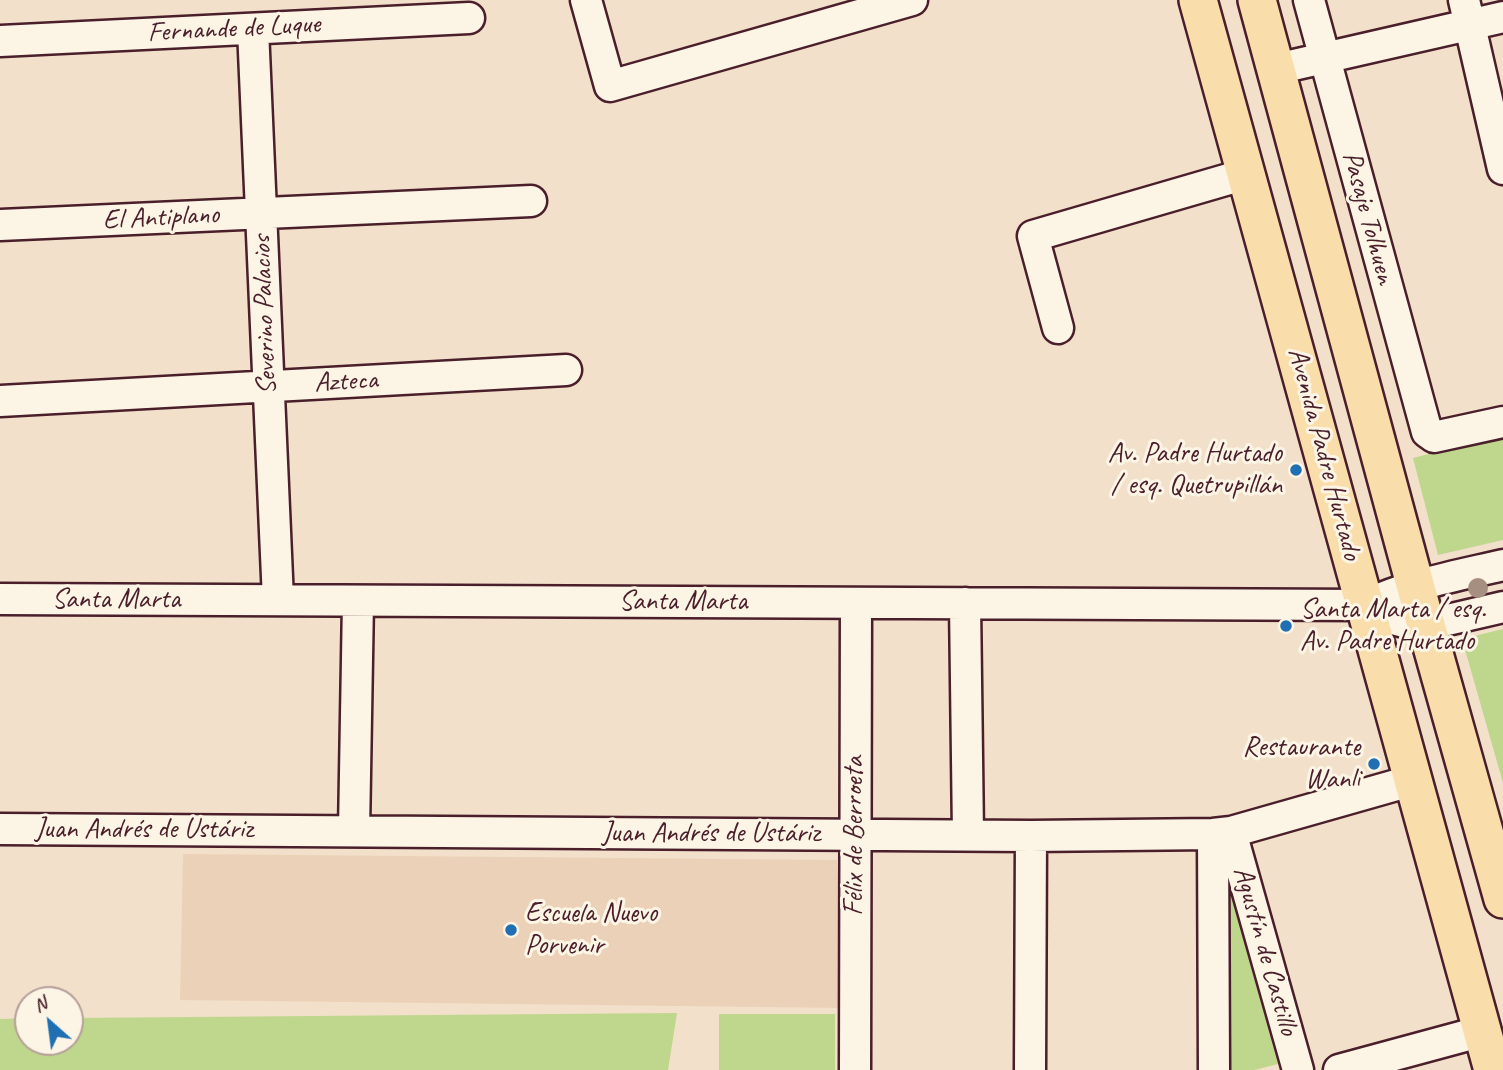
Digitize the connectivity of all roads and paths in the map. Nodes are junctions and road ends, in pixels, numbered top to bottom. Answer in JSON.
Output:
{"nodes":[{"id":1,"x":586,"y":0,"type":"edge"},
{"id":2,"x":912,"y":0,"type":"edge"},
{"id":3,"x":1198,"y":0,"type":"edge"},
{"id":4,"x":1256,"y":0,"type":"edge"},
{"id":5,"x":1309,"y":0,"type":"edge"},
{"id":6,"x":843,"y":10,"type":"edge"},
{"id":7,"x":1467,"y":12,"type":"edge"},
{"id":8,"x":1503,"y":17,"type":"edge"},
{"id":9,"x":469,"y":18,"type":"dead end"},
{"id":10,"x":253,"y":29,"type":"junction"},
{"id":11,"x":0,"y":41,"type":"edge"},
{"id":12,"x":1325,"y":58,"type":"junction"},
{"id":13,"x":1276,"y":69,"type":"junction"},
{"id":14,"x":1502,"y":162,"type":"edge"},
{"id":15,"x":1246,"y":174,"type":"junction"},
{"id":16,"x":531,"y":201,"type":"dead end"},
{"id":17,"x":261,"y":214,"type":"junction"},
{"id":18,"x":0,"y":225,"type":"edge"},
{"id":19,"x":1058,"y":327,"type":"dead end"},
{"id":20,"x":566,"y":370,"type":"dead end"},
{"id":21,"x":269,"y":386,"type":"junction"},
{"id":22,"x":0,"y":401,"type":"edge"},
{"id":23,"x":1503,"y":422,"type":"edge"},
{"id":24,"x":1503,"y":565,"type":"edge"},
{"id":25,"x":1416,"y":585,"type":"junction"},
{"id":26,"x":0,"y":599,"type":"edge"},
{"id":27,"x":278,"y":600,"type":"junction"},
{"id":28,"x":358,"y":601,"type":"junction"},
{"id":29,"x":856,"y":603,"type":"junction"},
{"id":30,"x":965,"y":603,"type":"junction"},
{"id":31,"x":1366,"y":605,"type":"junction"},
{"id":32,"x":1503,"y":607,"type":"edge"},
{"id":33,"x":1426,"y":625,"type":"junction"},
{"id":34,"x":1415,"y":780,"type":"junction"},
{"id":35,"x":0,"y":829,"type":"edge"},
{"id":36,"x":354,"y":831,"type":"junction"},
{"id":37,"x":1222,"y":833,"type":"junction"},
{"id":38,"x":855,"y":834,"type":"junction"},
{"id":39,"x":968,"y":835,"type":"junction"},
{"id":40,"x":1031,"y":836,"type":"junction"},
{"id":41,"x":1503,"y":899,"type":"edge"},
{"id":42,"x":1483,"y":1031,"type":"junction"},
{"id":43,"x":855,"y":1070,"type":"edge"},
{"id":44,"x":1030,"y":1070,"type":"edge"},
{"id":45,"x":1214,"y":1070,"type":"edge"},
{"id":46,"x":1298,"y":1070,"type":"edge"},
{"id":47,"x":1339,"y":1070,"type":"edge"},
{"id":48,"x":1493,"y":1070,"type":"edge"}],
"edges":[{"from":1,"to":6,"type":"street"},
{"from":2,"to":6,"type":"street"},
{"from":3,"to":15,"type":"main road","name":"Avenida Padre Hurtado"},
{"from":4,"to":13,"type":"main road","name":"Avenida Padre Hurtado"},
{"from":5,"to":12,"type":"street","name":"Pasaje Tolhuen"},
{"from":7,"to":8,"type":"street"},
{"from":7,"to":12,"type":"street"},
{"from":7,"to":14,"type":"street"},
{"from":9,"to":10,"type":"street","name":"Fernande de Luque"},
{"from":10,"to":11,"type":"street","name":"Fernande de Luque"},
{"from":10,"to":17,"type":"street","name":"Severino Palacios"},
{"from":12,"to":13,"type":"street"},
{"from":12,"to":23,"type":"street","name":"Pasaje Tolhuen"},
{"from":13,"to":25,"type":"main road","name":"Avenida Padre Hurtado"},
{"from":15,"to":19,"type":"street"},
{"from":15,"to":31,"type":"main road","name":"Avenida Padre Hurtado"},
{"from":16,"to":17,"type":"street","name":"El Antiplano"},
{"from":17,"to":18,"type":"street","name":"El Antiplano"},
{"from":17,"to":21,"type":"street","name":"Severino Palacios"},
{"from":20,"to":21,"type":"street","name":"Azteca"},
{"from":21,"to":22,"type":"street","name":"Azteca"},
{"from":21,"to":27,"type":"street","name":"Severino Palacios"},
{"from":24,"to":25,"type":"street","name":"Santa Marta"},
{"from":25,"to":31,"type":"street","name":"Santa Marta"},
{"from":25,"to":33,"type":"main road","name":"Avenida Padre Hurtado"},
{"from":26,"to":27,"type":"street","name":"Santa Marta"},
{"from":27,"to":28,"type":"street","name":"Santa Marta"},
{"from":28,"to":29,"type":"street","name":"Santa Marta"},
{"from":28,"to":36,"type":"street"},
{"from":29,"to":30,"type":"street","name":"Santa Marta"},
{"from":29,"to":38,"type":"street","name":"Félix de Berroeta"},
{"from":30,"to":31,"type":"street","name":"Santa Marta"},
{"from":30,"to":39,"type":"street"},
{"from":31,"to":33,"type":"street","name":"Santa Marta"},
{"from":31,"to":34,"type":"main road","name":"Avenida Padre Hurtado"},
{"from":32,"to":33,"type":"street","name":"Santa Marta"},
{"from":33,"to":41,"type":"main road","name":"Avenida Padre Hurtado"},
{"from":34,"to":37,"type":"street","name":"Juan Andrés de Ustáriz"},
{"from":34,"to":42,"type":"main road","name":"Avenida Padre Hurtado"},
{"from":35,"to":36,"type":"street","name":"Juan Andrés de Ustáriz"},
{"from":36,"to":38,"type":"street","name":"Juan Andrés de Ustáriz"},
{"from":37,"to":40,"type":"street","name":"Juan Andrés de Ustáriz"},
{"from":37,"to":45,"type":"street"},
{"from":37,"to":46,"type":"street","name":"Agustín de Castillo"},
{"from":38,"to":39,"type":"street","name":"Juan Andrés de Ustáriz"},
{"from":38,"to":43,"type":"street","name":"Félix de Berroeta"},
{"from":39,"to":40,"type":"street","name":"Juan Andrés de Ustáriz"},
{"from":40,"to":44,"type":"street"},
{"from":42,"to":47,"type":"street"},
{"from":42,"to":48,"type":"main road","name":"Avenida Padre Hurtado"}]}
